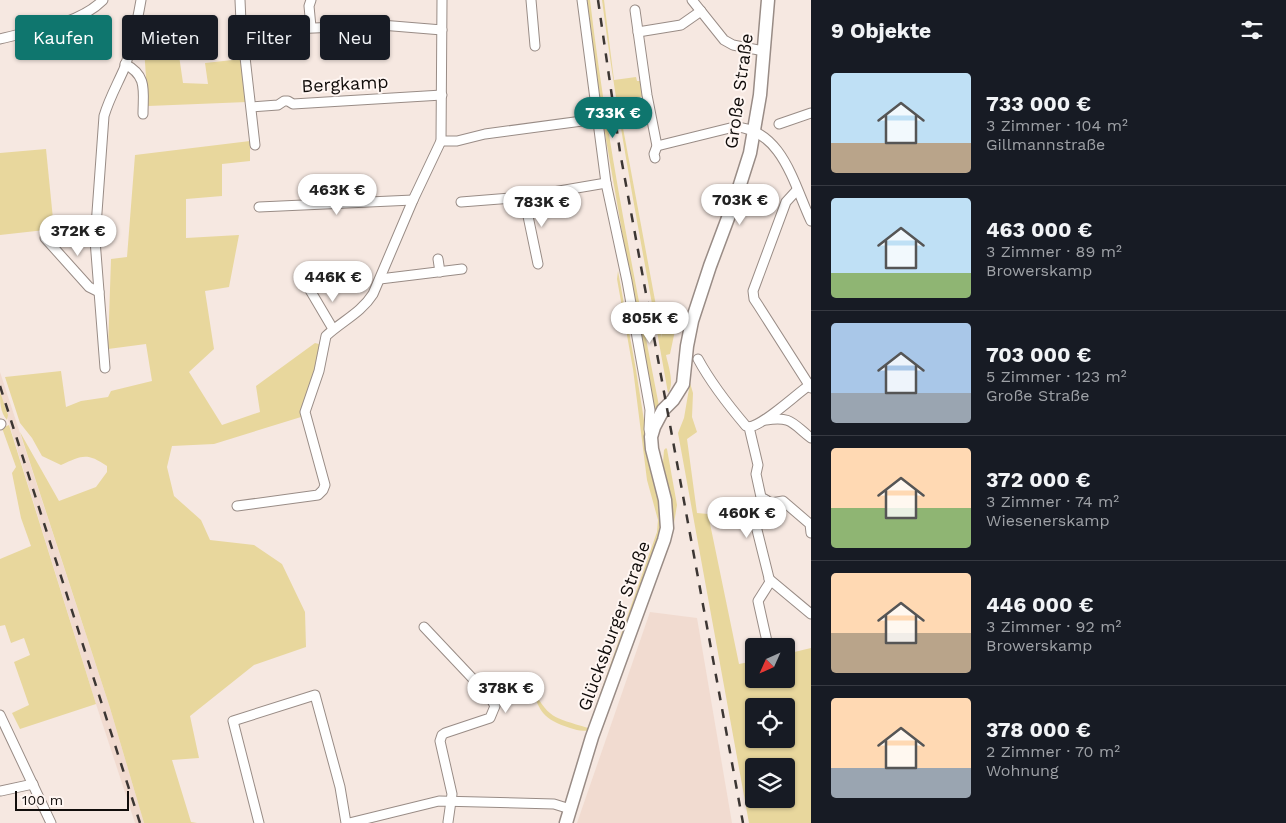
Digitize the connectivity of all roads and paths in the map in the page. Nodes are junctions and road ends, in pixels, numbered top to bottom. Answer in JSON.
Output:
{"nodes":[{"id":1,"x":103,"y":0,"type":"edge"},
{"id":2,"x":140,"y":0,"type":"edge"},
{"id":3,"x":240,"y":0,"type":"edge"},
{"id":4,"x":311,"y":0,"type":"edge"},
{"id":5,"x":442,"y":0,"type":"edge"},
{"id":6,"x":531,"y":0,"type":"edge"},
{"id":7,"x":582,"y":0,"type":"edge"},
{"id":8,"x":768,"y":0,"type":"edge"},
{"id":9,"x":698,"y":4,"type":"edge"},
{"id":10,"x":635,"y":10,"type":"dead end"},
{"id":11,"x":241,"y":15,"type":"edge"},
{"id":12,"x":311,"y":27,"type":"joint"},
{"id":13,"x":442,"y":30,"type":"junction"},
{"id":14,"x":638,"y":32,"type":"junction"},
{"id":15,"x":0,"y":39,"type":"edge"},
{"id":16,"x":535,"y":46,"type":"dead end"},
{"id":17,"x":764,"y":51,"type":"junction"},
{"id":18,"x":246,"y":60,"type":"edge"},
{"id":19,"x":125,"y":64,"type":"junction"},
{"id":20,"x":442,"y":95,"type":"junction"},
{"id":21,"x":252,"y":107,"type":"junction"},
{"id":22,"x":811,"y":113,"type":"edge"},
{"id":23,"x":143,"y":114,"type":"dead end"},
{"id":24,"x":597,"y":119,"type":"junction"},
{"id":25,"x":778,"y":124,"type":"dead end"},
{"id":26,"x":754,"y":133,"type":"junction"},
{"id":27,"x":441,"y":141,"type":"junction"},
{"id":28,"x":255,"y":146,"type":"dead end"},
{"id":29,"x":658,"y":146,"type":"junction"},
{"id":30,"x":655,"y":158,"type":"dead end"},
{"id":31,"x":606,"y":183,"type":"junction"},
{"id":32,"x":797,"y":190,"type":"junction"},
{"id":33,"x":524,"y":197,"type":"junction"},
{"id":34,"x":413,"y":200,"type":"junction"},
{"id":35,"x":461,"y":202,"type":"dead end"},
{"id":36,"x":259,"y":207,"type":"dead end"},
{"id":37,"x":811,"y":218,"type":"edge"},
{"id":38,"x":45,"y":238,"type":"dead end"},
{"id":39,"x":438,"y":259,"type":"dead end"},
{"id":40,"x":538,"y":264,"type":"dead end"},
{"id":41,"x":462,"y":269,"type":"dead end"},
{"id":42,"x":440,"y":272,"type":"junction"},
{"id":43,"x":380,"y":279,"type":"junction"},
{"id":44,"x":310,"y":280,"type":"dead end"},
{"id":45,"x":99,"y":292,"type":"junction"},
{"id":46,"x":334,"y":329,"type":"junction"},
{"id":47,"x":698,"y":359,"type":"dead end"},
{"id":48,"x":105,"y":368,"type":"dead end"},
{"id":49,"x":810,"y":386,"type":"edge"},
{"id":50,"x":764,"y":420,"type":"junction"},
{"id":51,"x":749,"y":427,"type":"junction"},
{"id":52,"x":651,"y":437,"type":"junction"},
{"id":53,"x":811,"y":438,"type":"edge"},
{"id":54,"x":766,"y":500,"type":"junction"},
{"id":55,"x":237,"y":506,"type":"dead end"},
{"id":56,"x":811,"y":533,"type":"edge"},
{"id":57,"x":769,"y":579,"type":"junction"},
{"id":58,"x":811,"y":614,"type":"edge"},
{"id":59,"x":424,"y":627,"type":"dead end"},
{"id":60,"x":766,"y":638,"type":"edge"},
{"id":61,"x":0,"y":716,"type":"edge"},
{"id":62,"x":33,"y":784,"type":"junction"},
{"id":63,"x":2,"y":791,"type":"dead end"},
{"id":64,"x":452,"y":801,"type":"junction"},
{"id":65,"x":570,"y":809,"type":"junction"},
{"id":66,"x":448,"y":822,"type":"edge"},
{"id":67,"x":51,"y":823,"type":"edge"},
{"id":68,"x":259,"y":823,"type":"edge"},
{"id":69,"x":348,"y":823,"type":"edge"},
{"id":70,"x":566,"y":823,"type":"edge"}],
"edges":[{"from":1,"to":15,"type":"street"},
{"from":2,"to":19,"type":"street"},
{"from":3,"to":11,"type":"street"},
{"from":4,"to":12,"type":"street"},
{"from":5,"to":13,"type":"street"},
{"from":6,"to":16,"type":"street"},
{"from":7,"to":24,"type":"street"},
{"from":8,"to":17,"type":"main road","name":"Große Straße"},
{"from":9,"to":14,"type":"street"},
{"from":9,"to":17,"type":"street"},
{"from":10,"to":14,"type":"street"},
{"from":12,"to":13,"type":"street"},
{"from":13,"to":20,"type":"street"},
{"from":14,"to":29,"type":"street"},
{"from":17,"to":26,"type":"main road","name":"Große Straße"},
{"from":18,"to":21,"type":"street"},
{"from":19,"to":23,"type":"street"},
{"from":19,"to":45,"type":"street"},
{"from":20,"to":21,"type":"street","name":"Bergkamp"},
{"from":20,"to":27,"type":"street"},
{"from":21,"to":28,"type":"street"},
{"from":22,"to":25,"type":"street"},
{"from":24,"to":27,"type":"street"},
{"from":24,"to":31,"type":"street"},
{"from":26,"to":29,"type":"street"},
{"from":26,"to":32,"type":"street"},
{"from":26,"to":52,"type":"main road","name":"Große Straße"},
{"from":27,"to":34,"type":"street"},
{"from":29,"to":30,"type":"street"},
{"from":31,"to":33,"type":"street"},
{"from":31,"to":52,"type":"street"},
{"from":32,"to":37,"type":"street"},
{"from":32,"to":49,"type":"street"},
{"from":33,"to":35,"type":"street"},
{"from":33,"to":40,"type":"street"},
{"from":34,"to":36,"type":"street"},
{"from":34,"to":43,"type":"street"},
{"from":38,"to":45,"type":"street"},
{"from":39,"to":42,"type":"street"},
{"from":41,"to":42,"type":"street"},
{"from":42,"to":43,"type":"street"},
{"from":43,"to":46,"type":"street"},
{"from":44,"to":46,"type":"street"},
{"from":45,"to":48,"type":"street"},
{"from":46,"to":55,"type":"street"},
{"from":47,"to":51,"type":"street"},
{"from":49,"to":50,"type":"street"},
{"from":50,"to":51,"type":"street"},
{"from":50,"to":53,"type":"street"},
{"from":51,"to":54,"type":"street"},
{"from":52,"to":65,"type":"main road","name":"Glücksburger Straße"},
{"from":54,"to":56,"type":"street"},
{"from":54,"to":57,"type":"street"},
{"from":57,"to":58,"type":"street"},
{"from":57,"to":60,"type":"street"},
{"from":59,"to":64,"type":"street"},
{"from":61,"to":62,"type":"street"},
{"from":62,"to":63,"type":"street"},
{"from":62,"to":67,"type":"street"},
{"from":64,"to":65,"type":"street"},
{"from":64,"to":66,"type":"street"},
{"from":64,"to":69,"type":"street"},
{"from":65,"to":70,"type":"main road","name":"Glücksburger Straße"},
{"from":68,"to":69,"type":"street"}]}
